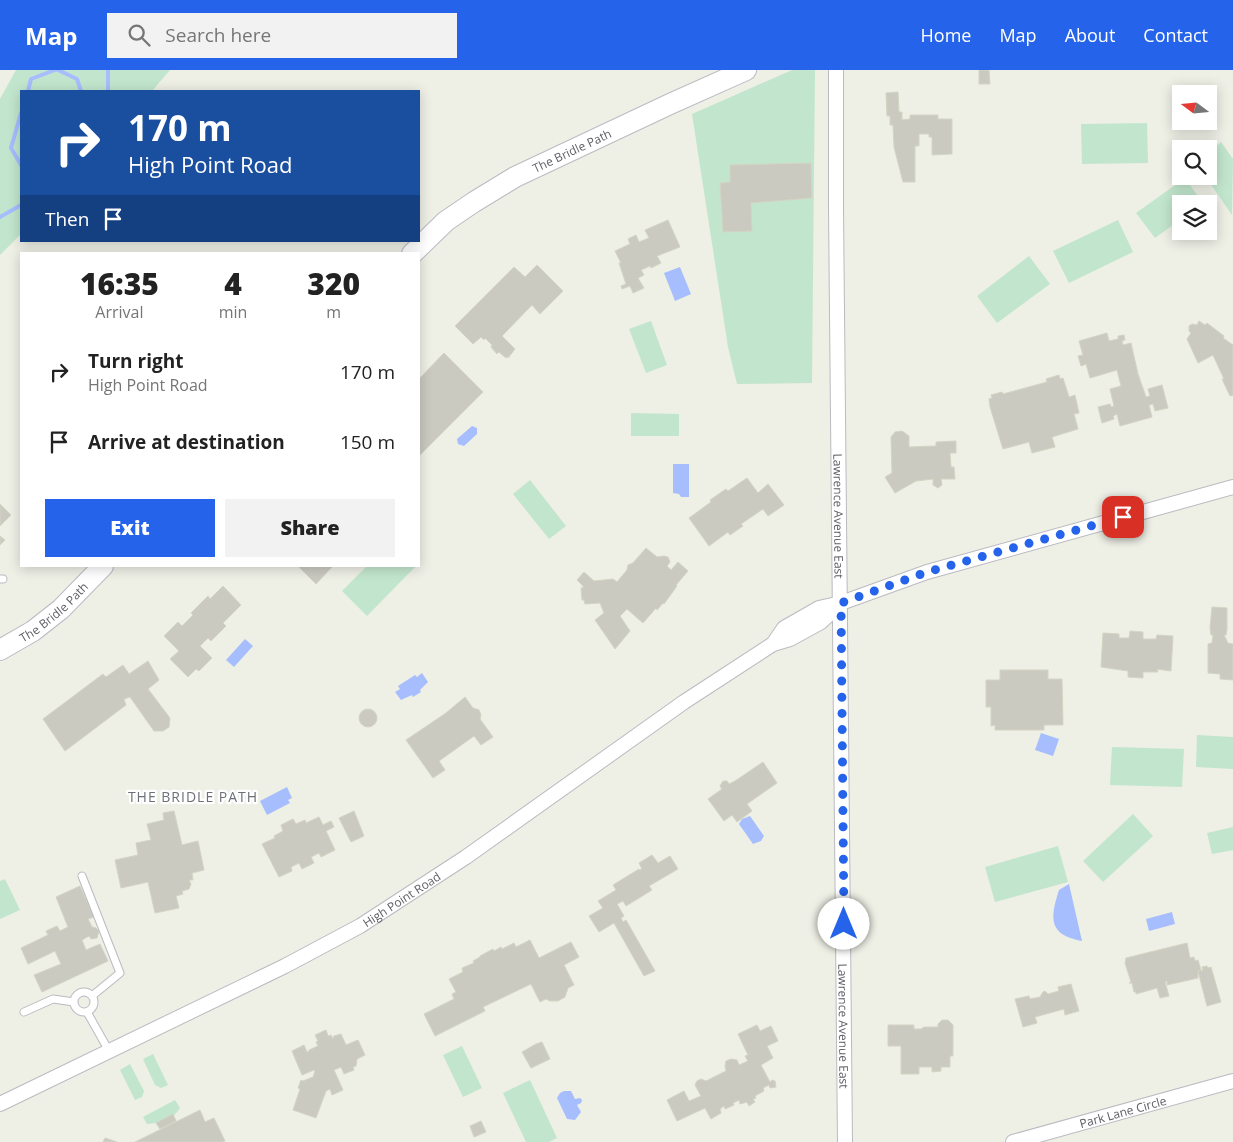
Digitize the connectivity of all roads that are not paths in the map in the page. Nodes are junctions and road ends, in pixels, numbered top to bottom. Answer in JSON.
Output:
{"nodes":[{"id":1,"x":746,"y":70,"type":"edge"},
{"id":2,"x":836,"y":70,"type":"edge"},
{"id":3,"x":414,"y":252,"type":"edge"},
{"id":4,"x":1233,"y":487,"type":"edge"},
{"id":5,"x":102,"y":567,"type":"edge"},
{"id":6,"x":841,"y":603,"type":"junction"},
{"id":7,"x":0,"y":650,"type":"edge"},
{"id":8,"x":82,"y":876,"type":"dead end"},
{"id":9,"x":92,"y":996,"type":"junction"},
{"id":10,"x":74,"y":1002,"type":"junction"},
{"id":11,"x":24,"y":1012,"type":"dead end"},
{"id":12,"x":87,"y":1012,"type":"junction"},
{"id":13,"x":109,"y":1051,"type":"junction"},
{"id":14,"x":1233,"y":1081,"type":"edge"},
{"id":15,"x":0,"y":1104,"type":"edge"},
{"id":16,"x":845,"y":1142,"type":"edge"},
{"id":17,"x":1013,"y":1142,"type":"edge"}],
"edges":[{"from":1,"to":3,"type":"street","name":"The Bridle Path"},
{"from":2,"to":6,"type":"street","name":"Lawrence Avenue East"},
{"from":4,"to":6,"type":"street","name":"High Point Road"},
{"from":5,"to":7,"type":"street","name":"The Bridle Path"},
{"from":6,"to":13,"type":"street","name":"High Point Road"},
{"from":6,"to":16,"type":"street","name":"Lawrence Avenue East"},
{"from":8,"to":9,"type":"lane"},
{"from":9,"to":10,"type":"lane"},
{"from":9,"to":12,"type":"lane"},
{"from":10,"to":11,"type":"lane"},
{"from":10,"to":12,"type":"lane"},
{"from":12,"to":13,"type":"lane"},
{"from":13,"to":15,"type":"street","name":"High Point Road"},
{"from":14,"to":17,"type":"street","name":"Park Lane Circle"}]}
